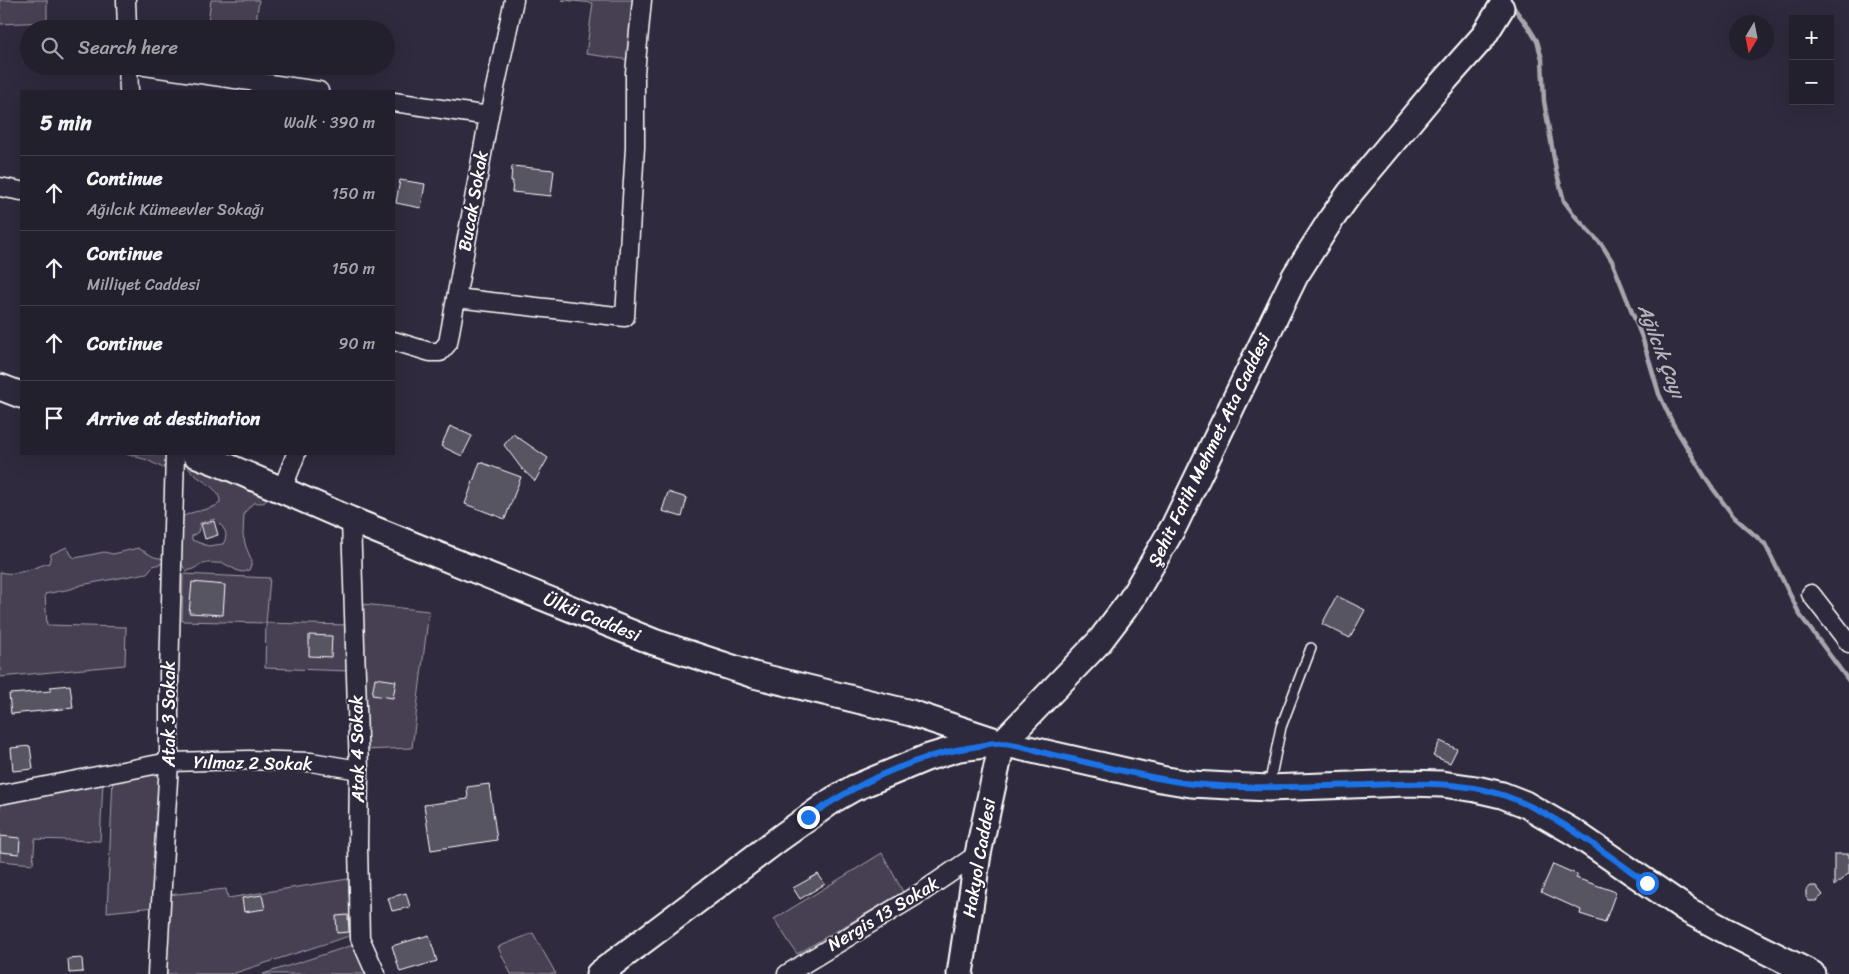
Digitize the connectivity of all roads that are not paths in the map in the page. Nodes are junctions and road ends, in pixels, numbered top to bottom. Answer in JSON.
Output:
{"nodes":[{"id":1,"x":126,"y":0,"type":"edge"},
{"id":2,"x":514,"y":0,"type":"edge"},
{"id":3,"x":642,"y":0,"type":"edge"},
{"id":4,"x":1502,"y":4,"type":"edge"},
{"id":5,"x":127,"y":20,"type":"edge"},
{"id":6,"x":128,"y":75,"type":"edge"},
{"id":7,"x":208,"y":75,"type":"edge"},
{"id":8,"x":129,"y":90,"type":"edge"},
{"id":9,"x":312,"y":90,"type":"edge"},
{"id":10,"x":395,"y":102,"type":"edge"},
{"id":11,"x":489,"y":116,"type":"junction"},
{"id":12,"x":0,"y":187,"type":"edge"},
{"id":13,"x":20,"y":192,"type":"edge"},
{"id":14,"x":456,"y":298,"type":"junction"},
{"id":15,"x":395,"y":342,"type":"edge"},
{"id":16,"x":0,"y":387,"type":"edge"},
{"id":17,"x":20,"y":395,"type":"edge"},
{"id":18,"x":175,"y":455,"type":"edge"},
{"id":19,"x":197,"y":455,"type":"edge"},
{"id":20,"x":296,"y":455,"type":"edge"},
{"id":21,"x":282,"y":490,"type":"junction"},
{"id":22,"x":352,"y":520,"type":"junction"},
{"id":23,"x":1811,"y":594,"type":"dead end"},
{"id":24,"x":1849,"y":643,"type":"edge"},
{"id":25,"x":1311,"y":648,"type":"dead end"},
{"id":26,"x":1002,"y":743,"type":"junction"},
{"id":27,"x":169,"y":762,"type":"junction"},
{"id":28,"x":359,"y":770,"type":"junction"},
{"id":29,"x":1268,"y":788,"type":"junction"},
{"id":30,"x":0,"y":795,"type":"edge"},
{"id":31,"x":978,"y":854,"type":"junction"},
{"id":32,"x":157,"y":974,"type":"edge"},
{"id":33,"x":376,"y":974,"type":"edge"},
{"id":34,"x":600,"y":974,"type":"edge"},
{"id":35,"x":787,"y":974,"type":"edge"},
{"id":36,"x":960,"y":974,"type":"edge"},
{"id":37,"x":1812,"y":974,"type":"edge"}],
"edges":[{"from":1,"to":5,"type":"street"},
{"from":2,"to":11,"type":"street","name":"Bucak Sokak"},
{"from":3,"to":14,"type":"street"},
{"from":4,"to":26,"type":"street","name":"Şehit Fatih Mehmet Ata Caddesi"},
{"from":6,"to":8,"type":"street"},
{"from":7,"to":9,"type":"street"},
{"from":10,"to":11,"type":"street"},
{"from":11,"to":14,"type":"street","name":"Bucak Sokak"},
{"from":12,"to":13,"type":"street"},
{"from":14,"to":15,"type":"street","name":"Bucak Sokak"},
{"from":16,"to":17,"type":"street"},
{"from":18,"to":27,"type":"street","name":"Atak 3 Sokak"},
{"from":19,"to":21,"type":"street","name":"Ülkü Caddesi"},
{"from":20,"to":21,"type":"street"},
{"from":21,"to":22,"type":"street","name":"Ülkü Caddesi"},
{"from":22,"to":26,"type":"street","name":"Ülkü Caddesi"},
{"from":22,"to":28,"type":"street","name":"Atak 4 Sokak"},
{"from":23,"to":24,"type":"street"},
{"from":25,"to":29,"type":"lane"},
{"from":26,"to":29,"type":"street"},
{"from":26,"to":31,"type":"street","name":"Hakyol Caddesi"},
{"from":26,"to":34,"type":"street"},
{"from":27,"to":28,"type":"street","name":"Yılmaz 2 Sokak"},
{"from":27,"to":30,"type":"street","name":"Yılmaz 2 Sokak"},
{"from":27,"to":32,"type":"street","name":"Atak 3 Sokak"},
{"from":28,"to":33,"type":"street","name":"Atak 4 Sokak"},
{"from":29,"to":37,"type":"street"},
{"from":31,"to":35,"type":"street","name":"Nergis 13 Sokak"},
{"from":31,"to":36,"type":"street","name":"Hakyol Caddesi"}]}
